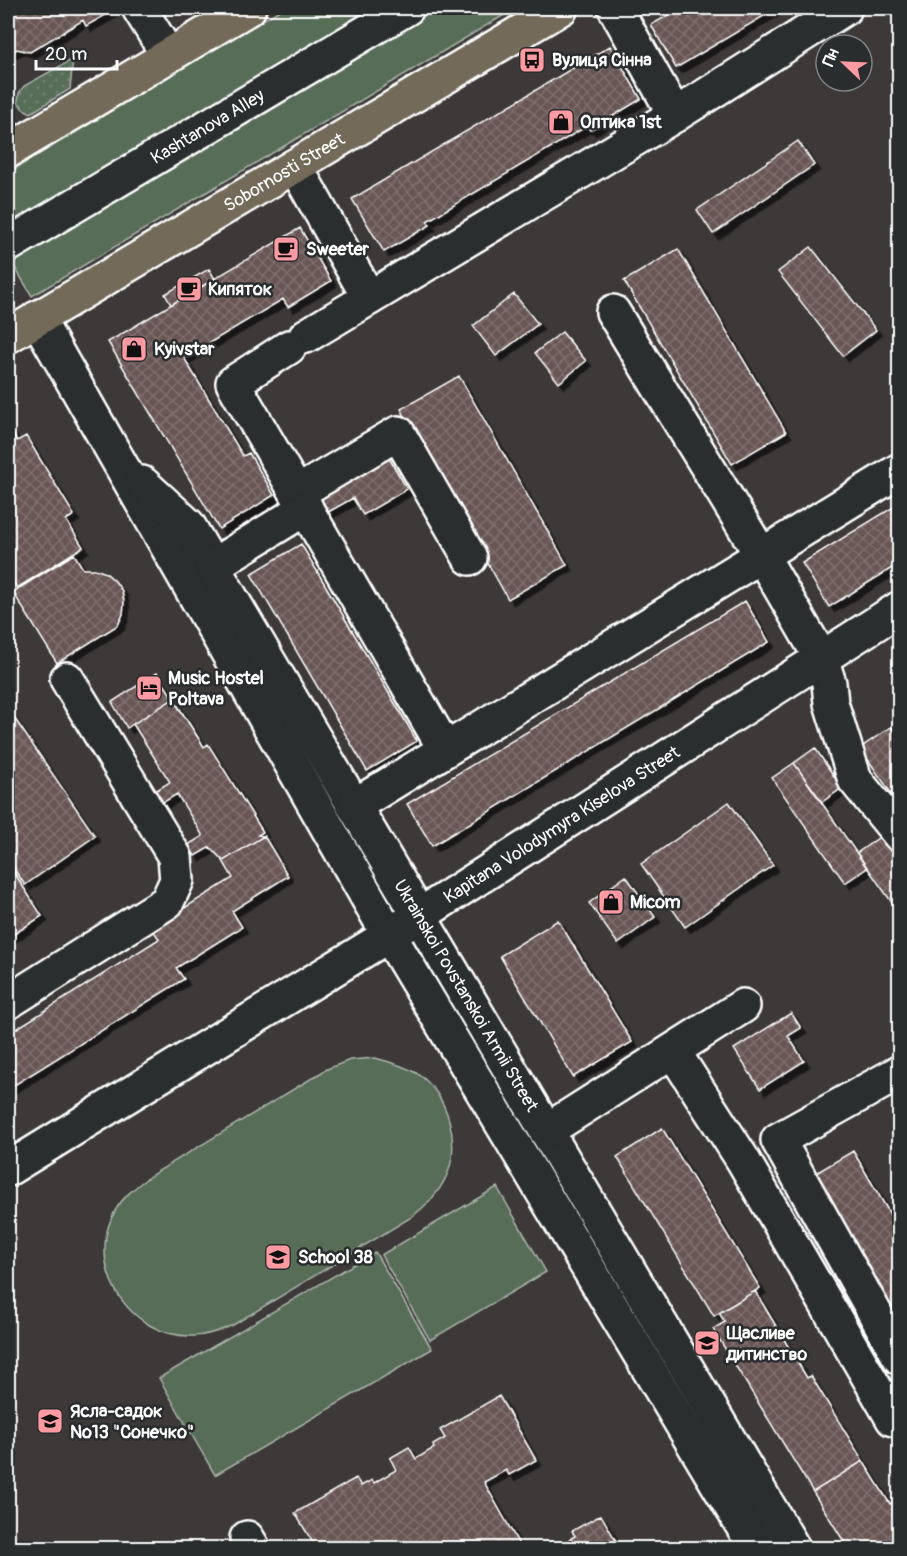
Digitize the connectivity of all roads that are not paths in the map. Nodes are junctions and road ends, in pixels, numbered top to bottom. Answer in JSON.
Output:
{"nodes":[{"id":1,"x":139,"y":8,"type":"edge"},
{"id":2,"x":249,"y":8,"type":"edge"},
{"id":3,"x":407,"y":8,"type":"edge"},
{"id":4,"x":561,"y":8,"type":"edge"},
{"id":5,"x":615,"y":8,"type":"edge"},
{"id":6,"x":845,"y":8,"type":"edge"},
{"id":7,"x":168,"y":56,"type":"junction"},
{"id":8,"x":675,"y":115,"type":"junction"},
{"id":9,"x":8,"y":151,"type":"edge"},
{"id":10,"x":295,"y":166,"type":"junction"},
{"id":11,"x":8,"y":245,"type":"edge"},
{"id":12,"x":369,"y":298,"type":"junction"},
{"id":13,"x":613,"y":312,"type":"dead end"},
{"id":14,"x":17,"y":326,"type":"edge"},
{"id":15,"x":118,"y":461,"type":"junction"},
{"id":16,"x":900,"y":470,"type":"edge"},
{"id":17,"x":301,"y":500,"type":"junction"},
{"id":18,"x":762,"y":556,"type":"junction"},
{"id":19,"x":470,"y":558,"type":"dead end"},
{"id":20,"x":212,"y":566,"type":"junction"},
{"id":21,"x":900,"y":608,"type":"edge"},
{"id":22,"x":822,"y":658,"type":"junction"},
{"id":23,"x":67,"y":680,"type":"dead end"},
{"id":24,"x":446,"y":750,"type":"junction"},
{"id":25,"x":354,"y":806,"type":"junction"},
{"id":26,"x":900,"y":835,"type":"edge"},
{"id":27,"x":419,"y":915,"type":"junction"},
{"id":28,"x":389,"y":935,"type":"junction"},
{"id":29,"x":8,"y":1002,"type":"edge"},
{"id":30,"x":743,"y":1006,"type":"dead end"},
{"id":31,"x":673,"y":1051,"type":"junction"},
{"id":32,"x":900,"y":1072,"type":"edge"},
{"id":33,"x":546,"y":1131,"type":"junction"},
{"id":34,"x":8,"y":1169,"type":"edge"},
{"id":35,"x":825,"y":1226,"type":"junction"},
{"id":36,"x":792,"y":1244,"type":"junction"},
{"id":37,"x":900,"y":1358,"type":"edge"},
{"id":38,"x":900,"y":1421,"type":"edge"},
{"id":39,"x":756,"y":1548,"type":"edge"},
{"id":40,"x":793,"y":1548,"type":"edge"}],
"edges":[{"from":1,"to":7,"type":"street"},
{"from":2,"to":7,"type":"main road"},
{"from":3,"to":11,"type":"street","name":"Kashtanova Alley"},
{"from":4,"to":10,"type":"main road","name":"Sobornosti Street"},
{"from":5,"to":8,"type":"street"},
{"from":6,"to":8,"type":"street"},
{"from":7,"to":9,"type":"main road"},
{"from":8,"to":12,"type":"street"},
{"from":10,"to":12,"type":"street"},
{"from":10,"to":14,"type":"main road","name":"Sobornosti Street"},
{"from":12,"to":17,"type":"street"},
{"from":13,"to":18,"type":"street"},
{"from":14,"to":15,"type":"street","name":"Ukrainskoi Povstanskoi Armii Street"},
{"from":15,"to":20,"type":"street","name":"Ukrainskoi Povstanskoi Armii Street"},
{"from":15,"to":28,"type":"street","name":"Ukrainskoi Povstanskoi Armii Street"},
{"from":16,"to":18,"type":"street"},
{"from":17,"to":19,"type":"street"},
{"from":17,"to":20,"type":"street"},
{"from":17,"to":24,"type":"street"},
{"from":18,"to":22,"type":"street"},
{"from":18,"to":24,"type":"street"},
{"from":20,"to":25,"type":"street","name":"Ukrainskoi Povstanskoi Armii Street"},
{"from":21,"to":22,"type":"street","name":"Kapitana Volodymyra Kiselova Street"},
{"from":22,"to":26,"type":"street"},
{"from":22,"to":27,"type":"street","name":"Kapitana Volodymyra Kiselova Street"},
{"from":23,"to":29,"type":"street"},
{"from":24,"to":25,"type":"street"},
{"from":25,"to":27,"type":"street","name":"Ukrainskoi Povstanskoi Armii Street"},
{"from":27,"to":28,"type":"street","name":"Kapitana Volodymyra Kiselova Street"},
{"from":27,"to":33,"type":"street","name":"Ukrainskoi Povstanskoi Armii Street"},
{"from":28,"to":34,"type":"street","name":"Kapitana Volodymyra Kiselova Street"},
{"from":28,"to":39,"type":"street","name":"Ukrainskoi Povstanskoi Armii Street"},
{"from":30,"to":31,"type":"street"},
{"from":31,"to":33,"type":"street"},
{"from":31,"to":36,"type":"street"},
{"from":32,"to":35,"type":"street"},
{"from":33,"to":40,"type":"street","name":"Ukrainskoi Povstanskoi Armii Street"},
{"from":35,"to":36,"type":"street"},
{"from":35,"to":37,"type":"street"},
{"from":36,"to":38,"type":"street"}]}
